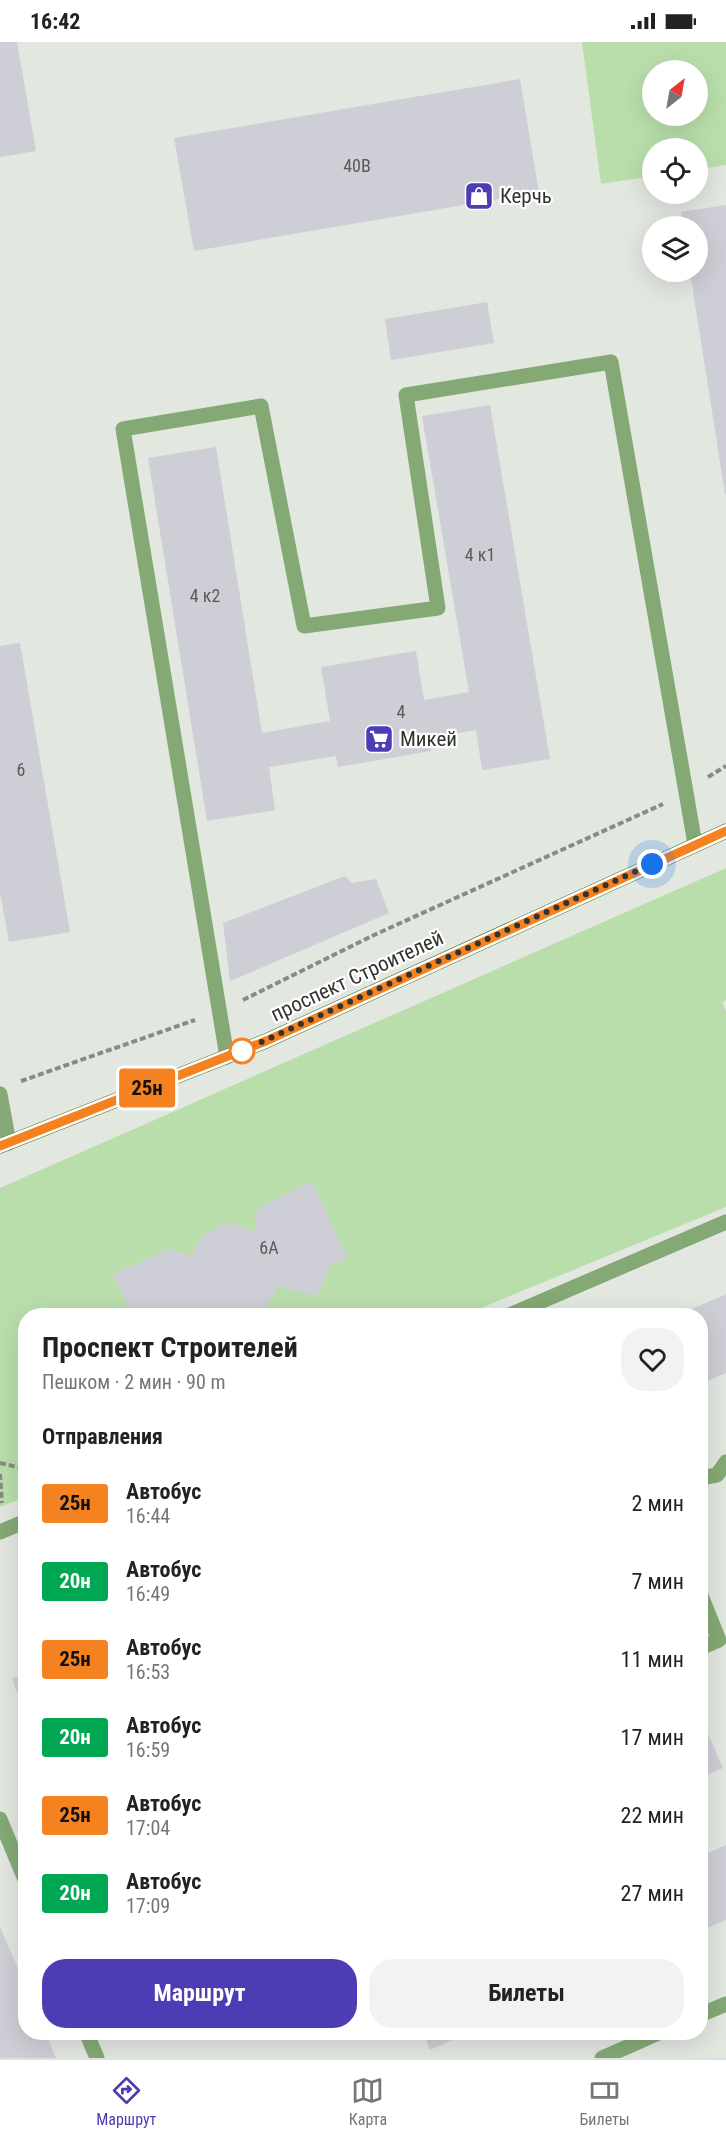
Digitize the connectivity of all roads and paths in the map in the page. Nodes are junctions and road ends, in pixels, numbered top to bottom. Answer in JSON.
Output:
{"nodes":[{"id":1,"x":726,"y":766,"type":"edge"},
{"id":2,"x":686,"y":790,"type":"junction"},
{"id":3,"x":726,"y":831,"type":"edge"},
{"id":4,"x":695,"y":844,"type":"junction"},
{"id":5,"x":219,"y":1012,"type":"junction"},
{"id":6,"x":227,"y":1057,"type":"junction"},
{"id":7,"x":5,"y":1089,"type":"edge"},
{"id":8,"x":4,"y":1144,"type":"edge"},
{"id":9,"x":726,"y":1222,"type":"edge"},
{"id":10,"x":527,"y":1308,"type":"edge"},
{"id":11,"x":726,"y":1462,"type":"edge"},
{"id":12,"x":0,"y":1463,"type":"edge"},
{"id":13,"x":18,"y":1467,"type":"edge"},
{"id":14,"x":708,"y":1476,"type":"edge"},
{"id":15,"x":18,"y":1524,"type":"edge"},
{"id":16,"x":0,"y":1532,"type":"edge"},
{"id":17,"x":708,"y":1613,"type":"edge"},
{"id":18,"x":708,"y":1644,"type":"edge"},
{"id":19,"x":0,"y":1819,"type":"edge"},
{"id":20,"x":18,"y":1863,"type":"edge"},
{"id":21,"x":726,"y":2004,"type":"edge"},
{"id":22,"x":708,"y":2012,"type":"edge"},
{"id":23,"x":89,"y":2040,"type":"edge"},
{"id":24,"x":643,"y":2040,"type":"edge"},
{"id":25,"x":97,"y":2058,"type":"edge"},
{"id":26,"x":602,"y":2058,"type":"edge"}],
"edges":[{"from":1,"to":2,"type":"path"},
{"from":2,"to":4,"type":"street"},
{"from":2,"to":5,"type":"path"},
{"from":2,"to":5,"type":"street"},
{"from":3,"to":4,"type":"main road","name":"проспект Строителей"},
{"from":4,"to":6,"type":"main road","name":"проспект Строителей"},
{"from":5,"to":6,"type":"street"},
{"from":5,"to":7,"type":"path"},
{"from":6,"to":8,"type":"main road","name":"проспект Строителей"},
{"from":7,"to":8,"type":"street"},
{"from":9,"to":10,"type":"street"},
{"from":11,"to":14,"type":"street"},
{"from":12,"to":13,"type":"path"},
{"from":15,"to":16,"type":"street"},
{"from":17,"to":18,"type":"street"},
{"from":19,"to":20,"type":"street"},
{"from":21,"to":22,"type":"street"},
{"from":23,"to":25,"type":"street"},
{"from":24,"to":26,"type":"street"}]}
